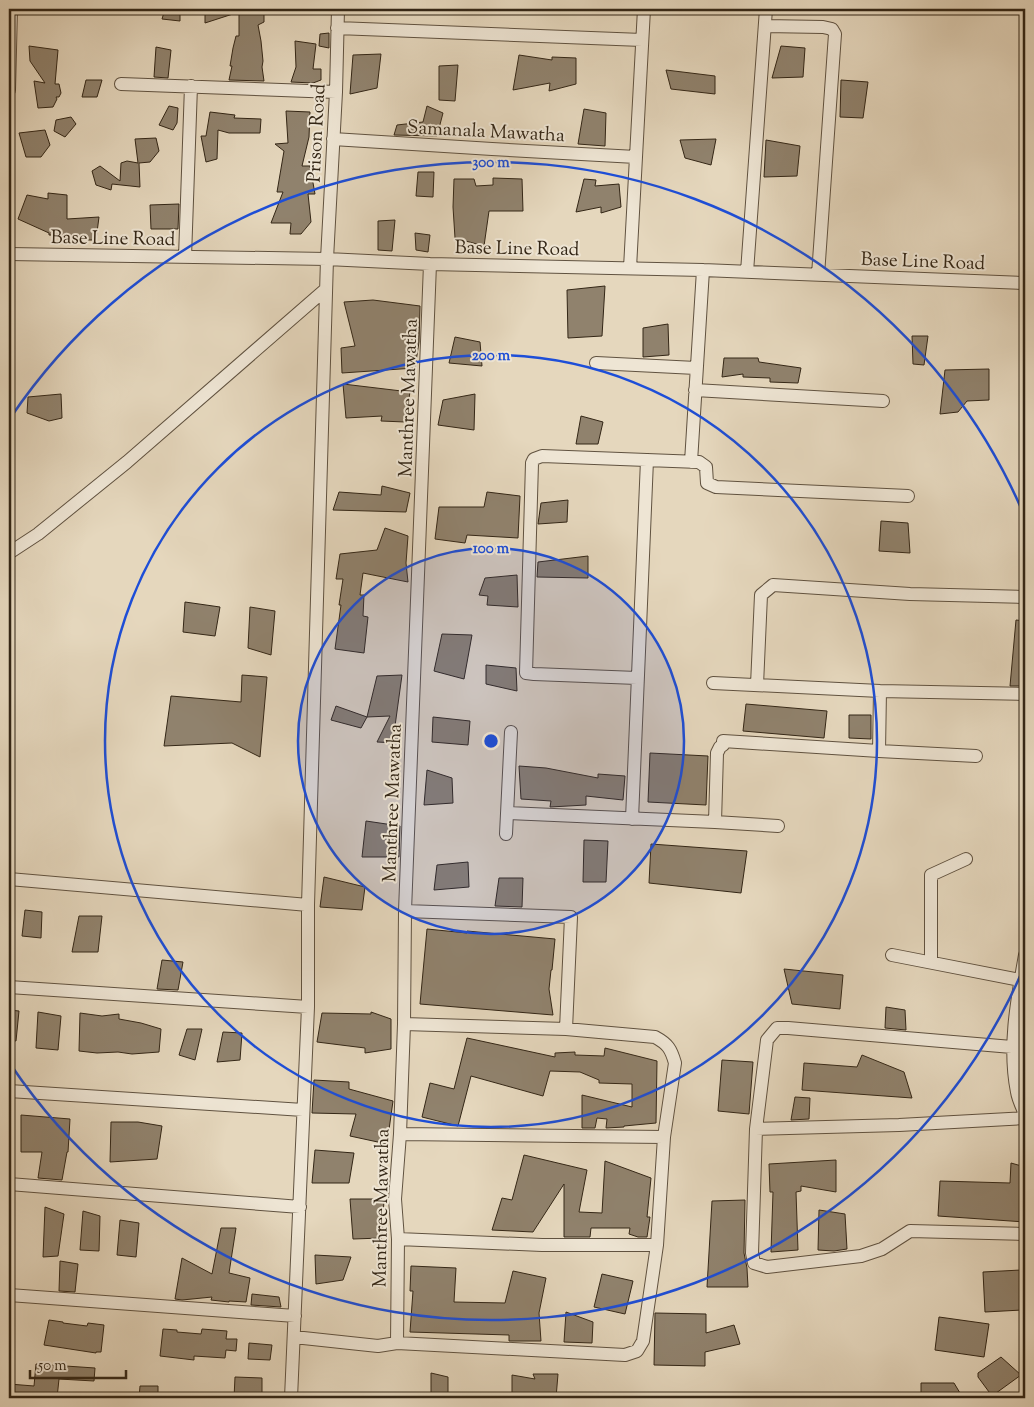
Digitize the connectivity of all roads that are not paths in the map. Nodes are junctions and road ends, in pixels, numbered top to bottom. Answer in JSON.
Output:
{"nodes":[{"id":1,"x":11,"y":9,"type":"edge"},
{"id":2,"x":338,"y":9,"type":"edge"},
{"id":3,"x":644,"y":9,"type":"edge"},
{"id":4,"x":766,"y":9,"type":"edge"},
{"id":5,"x":765,"y":26,"type":"junction"},
{"id":6,"x":337,"y":28,"type":"junction"},
{"id":7,"x":642,"y":40,"type":"junction"},
{"id":8,"x":121,"y":84,"type":"dead end"},
{"id":9,"x":191,"y":86,"type":"junction"},
{"id":10,"x":9,"y":90,"type":"edge"},
{"id":11,"x":336,"y":92,"type":"junction"},
{"id":12,"x":333,"y":139,"type":"junction"},
{"id":13,"x":636,"y":157,"type":"junction"},
{"id":14,"x":9,"y":254,"type":"edge"},
{"id":15,"x":185,"y":257,"type":"junction"},
{"id":16,"x":327,"y":259,"type":"junction"},
{"id":17,"x":430,"y":264,"type":"junction"},
{"id":18,"x":630,"y":268,"type":"junction"},
{"id":19,"x":703,"y":270,"type":"junction"},
{"id":20,"x":747,"y":272,"type":"junction"},
{"id":21,"x":818,"y":275,"type":"junction"},
{"id":22,"x":1025,"y":283,"type":"edge"},
{"id":23,"x":326,"y":289,"type":"junction"},
{"id":24,"x":596,"y":363,"type":"dead end"},
{"id":25,"x":696,"y":368,"type":"junction"},
{"id":26,"x":695,"y":390,"type":"junction"},
{"id":27,"x":883,"y":401,"type":"dead end"},
{"id":28,"x":647,"y":460,"type":"junction"},
{"id":29,"x":691,"y":462,"type":"junction"},
{"id":30,"x":908,"y":496,"type":"dead end"},
{"id":31,"x":9,"y":553,"type":"edge"},
{"id":32,"x":1025,"y":598,"type":"edge"},
{"id":33,"x":637,"y":678,"type":"junction"},
{"id":34,"x":714,"y":683,"type":"dead end"},
{"id":35,"x":757,"y":685,"type":"junction"},
{"id":36,"x":880,"y":691,"type":"junction"},
{"id":37,"x":1025,"y":694,"type":"edge"},
{"id":38,"x":511,"y":732,"type":"dead end"},
{"id":39,"x":879,"y":751,"type":"junction"},
{"id":40,"x":976,"y":756,"type":"dead end"},
{"id":41,"x":507,"y":813,"type":"junction"},
{"id":42,"x":632,"y":819,"type":"junction"},
{"id":43,"x":715,"y":822,"type":"junction"},
{"id":44,"x":778,"y":826,"type":"dead end"},
{"id":45,"x":506,"y":834,"type":"dead end"},
{"id":46,"x":966,"y":859,"type":"dead end"},
{"id":47,"x":9,"y":879,"type":"edge"},
{"id":48,"x":308,"y":905,"type":"junction"},
{"id":49,"x":405,"y":911,"type":"junction"},
{"id":50,"x":892,"y":955,"type":"dead end"},
{"id":51,"x":1025,"y":955,"type":"edge"},
{"id":52,"x":931,"y":961,"type":"junction"},
{"id":53,"x":1020,"y":980,"type":"junction"},
{"id":54,"x":9,"y":987,"type":"edge"},
{"id":55,"x":308,"y":1007,"type":"junction"},
{"id":56,"x":404,"y":1024,"type":"junction"},
{"id":57,"x":566,"y":1029,"type":"junction"},
{"id":58,"x":1012,"y":1047,"type":"junction"},
{"id":59,"x":9,"y":1091,"type":"edge"},
{"id":60,"x":303,"y":1110,"type":"junction"},
{"id":61,"x":1025,"y":1114,"type":"edge"},
{"id":62,"x":1025,"y":1118,"type":"edge"},
{"id":63,"x":756,"y":1128,"type":"junction"},
{"id":64,"x":400,"y":1134,"type":"junction"},
{"id":65,"x":664,"y":1137,"type":"junction"},
{"id":66,"x":9,"y":1184,"type":"edge"},
{"id":67,"x":300,"y":1207,"type":"junction"},
{"id":68,"x":1025,"y":1234,"type":"edge"},
{"id":69,"x":398,"y":1239,"type":"junction"},
{"id":70,"x":657,"y":1245,"type":"junction"},
{"id":71,"x":9,"y":1295,"type":"edge"},
{"id":72,"x":295,"y":1316,"type":"junction"},
{"id":73,"x":294,"y":1337,"type":"junction"},
{"id":74,"x":397,"y":1343,"type":"junction"},
{"id":75,"x":291,"y":1398,"type":"edge"}],
"edges":[{"from":1,"to":10,"type":"street"},
{"from":2,"to":6,"type":"street","name":"Prison Road"},
{"from":3,"to":7,"type":"street"},
{"from":4,"to":5,"type":"street"},
{"from":5,"to":20,"type":"street"},
{"from":5,"to":21,"type":"street"},
{"from":6,"to":7,"type":"street"},
{"from":6,"to":11,"type":"street","name":"Prison Road"},
{"from":7,"to":13,"type":"street"},
{"from":8,"to":9,"type":"street"},
{"from":9,"to":11,"type":"street"},
{"from":9,"to":15,"type":"street"},
{"from":11,"to":12,"type":"street","name":"Prison Road"},
{"from":12,"to":13,"type":"street","name":"Samanala Mawatha"},
{"from":12,"to":16,"type":"street","name":"Prison Road"},
{"from":13,"to":18,"type":"street"},
{"from":14,"to":15,"type":"street","name":"Base Line Road"},
{"from":15,"to":16,"type":"street","name":"Base Line Road"},
{"from":16,"to":17,"type":"street","name":"Base Line Road"},
{"from":16,"to":23,"type":"street","name":"Prison Road"},
{"from":17,"to":18,"type":"street","name":"Base Line Road"},
{"from":17,"to":49,"type":"street","name":"Manthree Mawatha"},
{"from":18,"to":19,"type":"street","name":"Base Line Road"},
{"from":19,"to":20,"type":"street","name":"Base Line Road"},
{"from":19,"to":25,"type":"street"},
{"from":20,"to":21,"type":"street","name":"Base Line Road"},
{"from":21,"to":22,"type":"street","name":"Base Line Road"},
{"from":23,"to":31,"type":"street"},
{"from":23,"to":48,"type":"street","name":"Prison Road"},
{"from":24,"to":25,"type":"street"},
{"from":25,"to":26,"type":"street"},
{"from":26,"to":27,"type":"street"},
{"from":26,"to":29,"type":"street"},
{"from":28,"to":29,"type":"street"},
{"from":28,"to":33,"type":"street"},
{"from":28,"to":33,"type":"street"},
{"from":29,"to":30,"type":"street"},
{"from":32,"to":35,"type":"street"},
{"from":33,"to":42,"type":"street"},
{"from":34,"to":35,"type":"street"},
{"from":35,"to":36,"type":"street"},
{"from":36,"to":37,"type":"street"},
{"from":36,"to":39,"type":"street"},
{"from":38,"to":41,"type":"street"},
{"from":39,"to":40,"type":"street"},
{"from":39,"to":43,"type":"street"},
{"from":41,"to":42,"type":"street"},
{"from":41,"to":45,"type":"street"},
{"from":42,"to":43,"type":"street"},
{"from":43,"to":44,"type":"street"},
{"from":46,"to":52,"type":"street"},
{"from":47,"to":48,"type":"street"},
{"from":48,"to":55,"type":"street","name":"Prison Road"},
{"from":49,"to":56,"type":"street","name":"Manthree Mawatha"},
{"from":49,"to":57,"type":"street"},
{"from":50,"to":52,"type":"street"},
{"from":51,"to":53,"type":"street"},
{"from":52,"to":53,"type":"street"},
{"from":53,"to":58,"type":"street"},
{"from":54,"to":55,"type":"street"},
{"from":55,"to":60,"type":"street","name":"Prison Road"},
{"from":56,"to":57,"type":"street"},
{"from":56,"to":64,"type":"street","name":"Manthree Mawatha"},
{"from":57,"to":65,"type":"street"},
{"from":58,"to":61,"type":"street"},
{"from":58,"to":63,"type":"street"},
{"from":59,"to":60,"type":"street"},
{"from":60,"to":67,"type":"street","name":"Prison Road"},
{"from":62,"to":63,"type":"street"},
{"from":63,"to":68,"type":"street"},
{"from":64,"to":65,"type":"street"},
{"from":64,"to":69,"type":"street","name":"Manthree Mawatha"},
{"from":65,"to":70,"type":"street"},
{"from":66,"to":67,"type":"street"},
{"from":67,"to":72,"type":"street","name":"Prison Road"},
{"from":69,"to":70,"type":"street"},
{"from":69,"to":74,"type":"street","name":"Manthree Mawatha"},
{"from":70,"to":74,"type":"street"},
{"from":71,"to":72,"type":"street"},
{"from":72,"to":73,"type":"street","name":"Prison Road"},
{"from":73,"to":74,"type":"street"},
{"from":73,"to":75,"type":"street","name":"Prison Road"}]}
